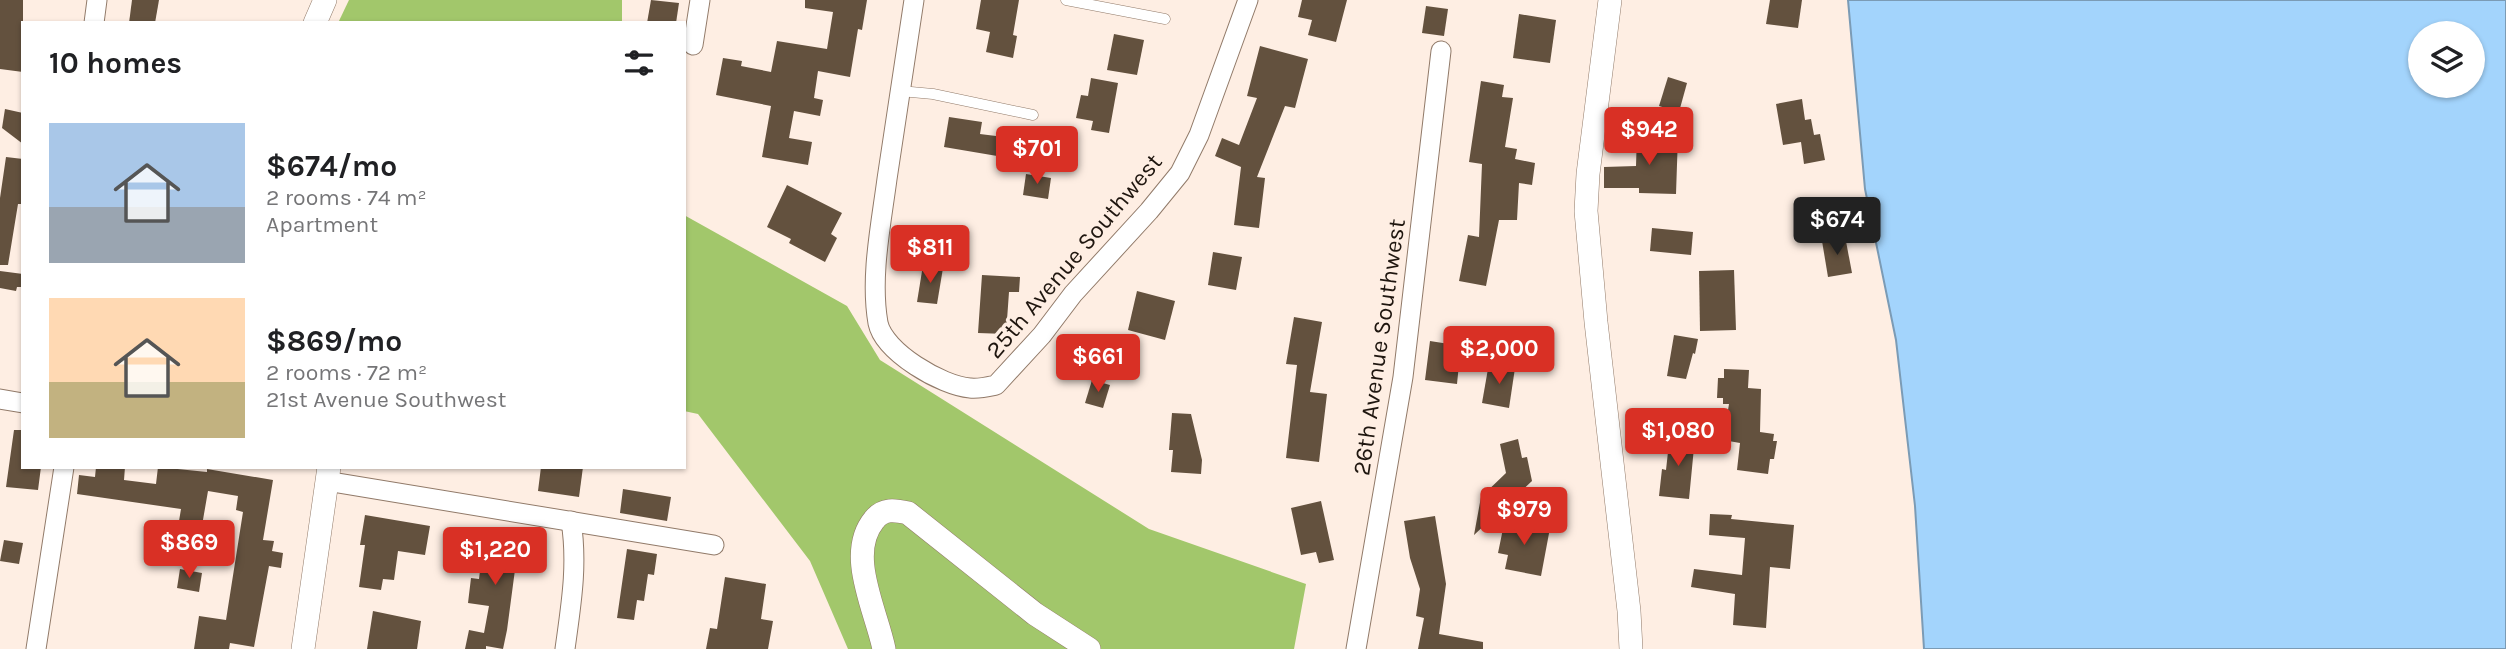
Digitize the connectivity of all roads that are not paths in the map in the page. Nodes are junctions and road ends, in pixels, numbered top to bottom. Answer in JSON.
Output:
{"nodes":[{"id":1,"x":97,"y":0,"type":"edge"},
{"id":2,"x":325,"y":0,"type":"edge"},
{"id":3,"x":700,"y":0,"type":"edge"},
{"id":4,"x":914,"y":0,"type":"edge"},
{"id":5,"x":1066,"y":0,"type":"edge"},
{"id":6,"x":1248,"y":0,"type":"edge"},
{"id":7,"x":1610,"y":0,"type":"edge"},
{"id":8,"x":1166,"y":19,"type":"dead end"},
{"id":9,"x":94,"y":21,"type":"edge"},
{"id":10,"x":316,"y":21,"type":"edge"},
{"id":11,"x":693,"y":45,"type":"dead end"},
{"id":12,"x":1441,"y":51,"type":"dead end"},
{"id":13,"x":900,"y":91,"type":"junction"},
{"id":14,"x":1033,"y":115,"type":"dead end"},
{"id":15,"x":0,"y":399,"type":"edge"},
{"id":16,"x":21,"y":403,"type":"edge"},
{"id":17,"x":64,"y":469,"type":"edge"},
{"id":18,"x":327,"y":474,"type":"edge"},
{"id":19,"x":571,"y":521,"type":"junction"},
{"id":20,"x":714,"y":545,"type":"dead end"},
{"id":21,"x":36,"y":649,"type":"edge"},
{"id":22,"x":303,"y":649,"type":"edge"},
{"id":23,"x":565,"y":649,"type":"edge"},
{"id":24,"x":884,"y":649,"type":"edge"},
{"id":25,"x":1089,"y":649,"type":"edge"},
{"id":26,"x":1356,"y":649,"type":"edge"},
{"id":27,"x":1630,"y":649,"type":"edge"}],
"edges":[{"from":1,"to":9,"type":"street"},
{"from":2,"to":10,"type":"street"},
{"from":3,"to":11,"type":"street"},
{"from":4,"to":13,"type":"street"},
{"from":5,"to":8,"type":"lane"},
{"from":6,"to":13,"type":"street","name":"25th Avenue Southwest"},
{"from":7,"to":27,"type":"street"},
{"from":12,"to":26,"type":"street","name":"26th Avenue Southwest"},
{"from":13,"to":14,"type":"lane"},
{"from":15,"to":16,"type":"street"},
{"from":17,"to":21,"type":"street"},
{"from":18,"to":19,"type":"street"},
{"from":18,"to":22,"type":"street"},
{"from":19,"to":20,"type":"street"},
{"from":19,"to":23,"type":"street"},
{"from":24,"to":25,"type":"street"}]}
